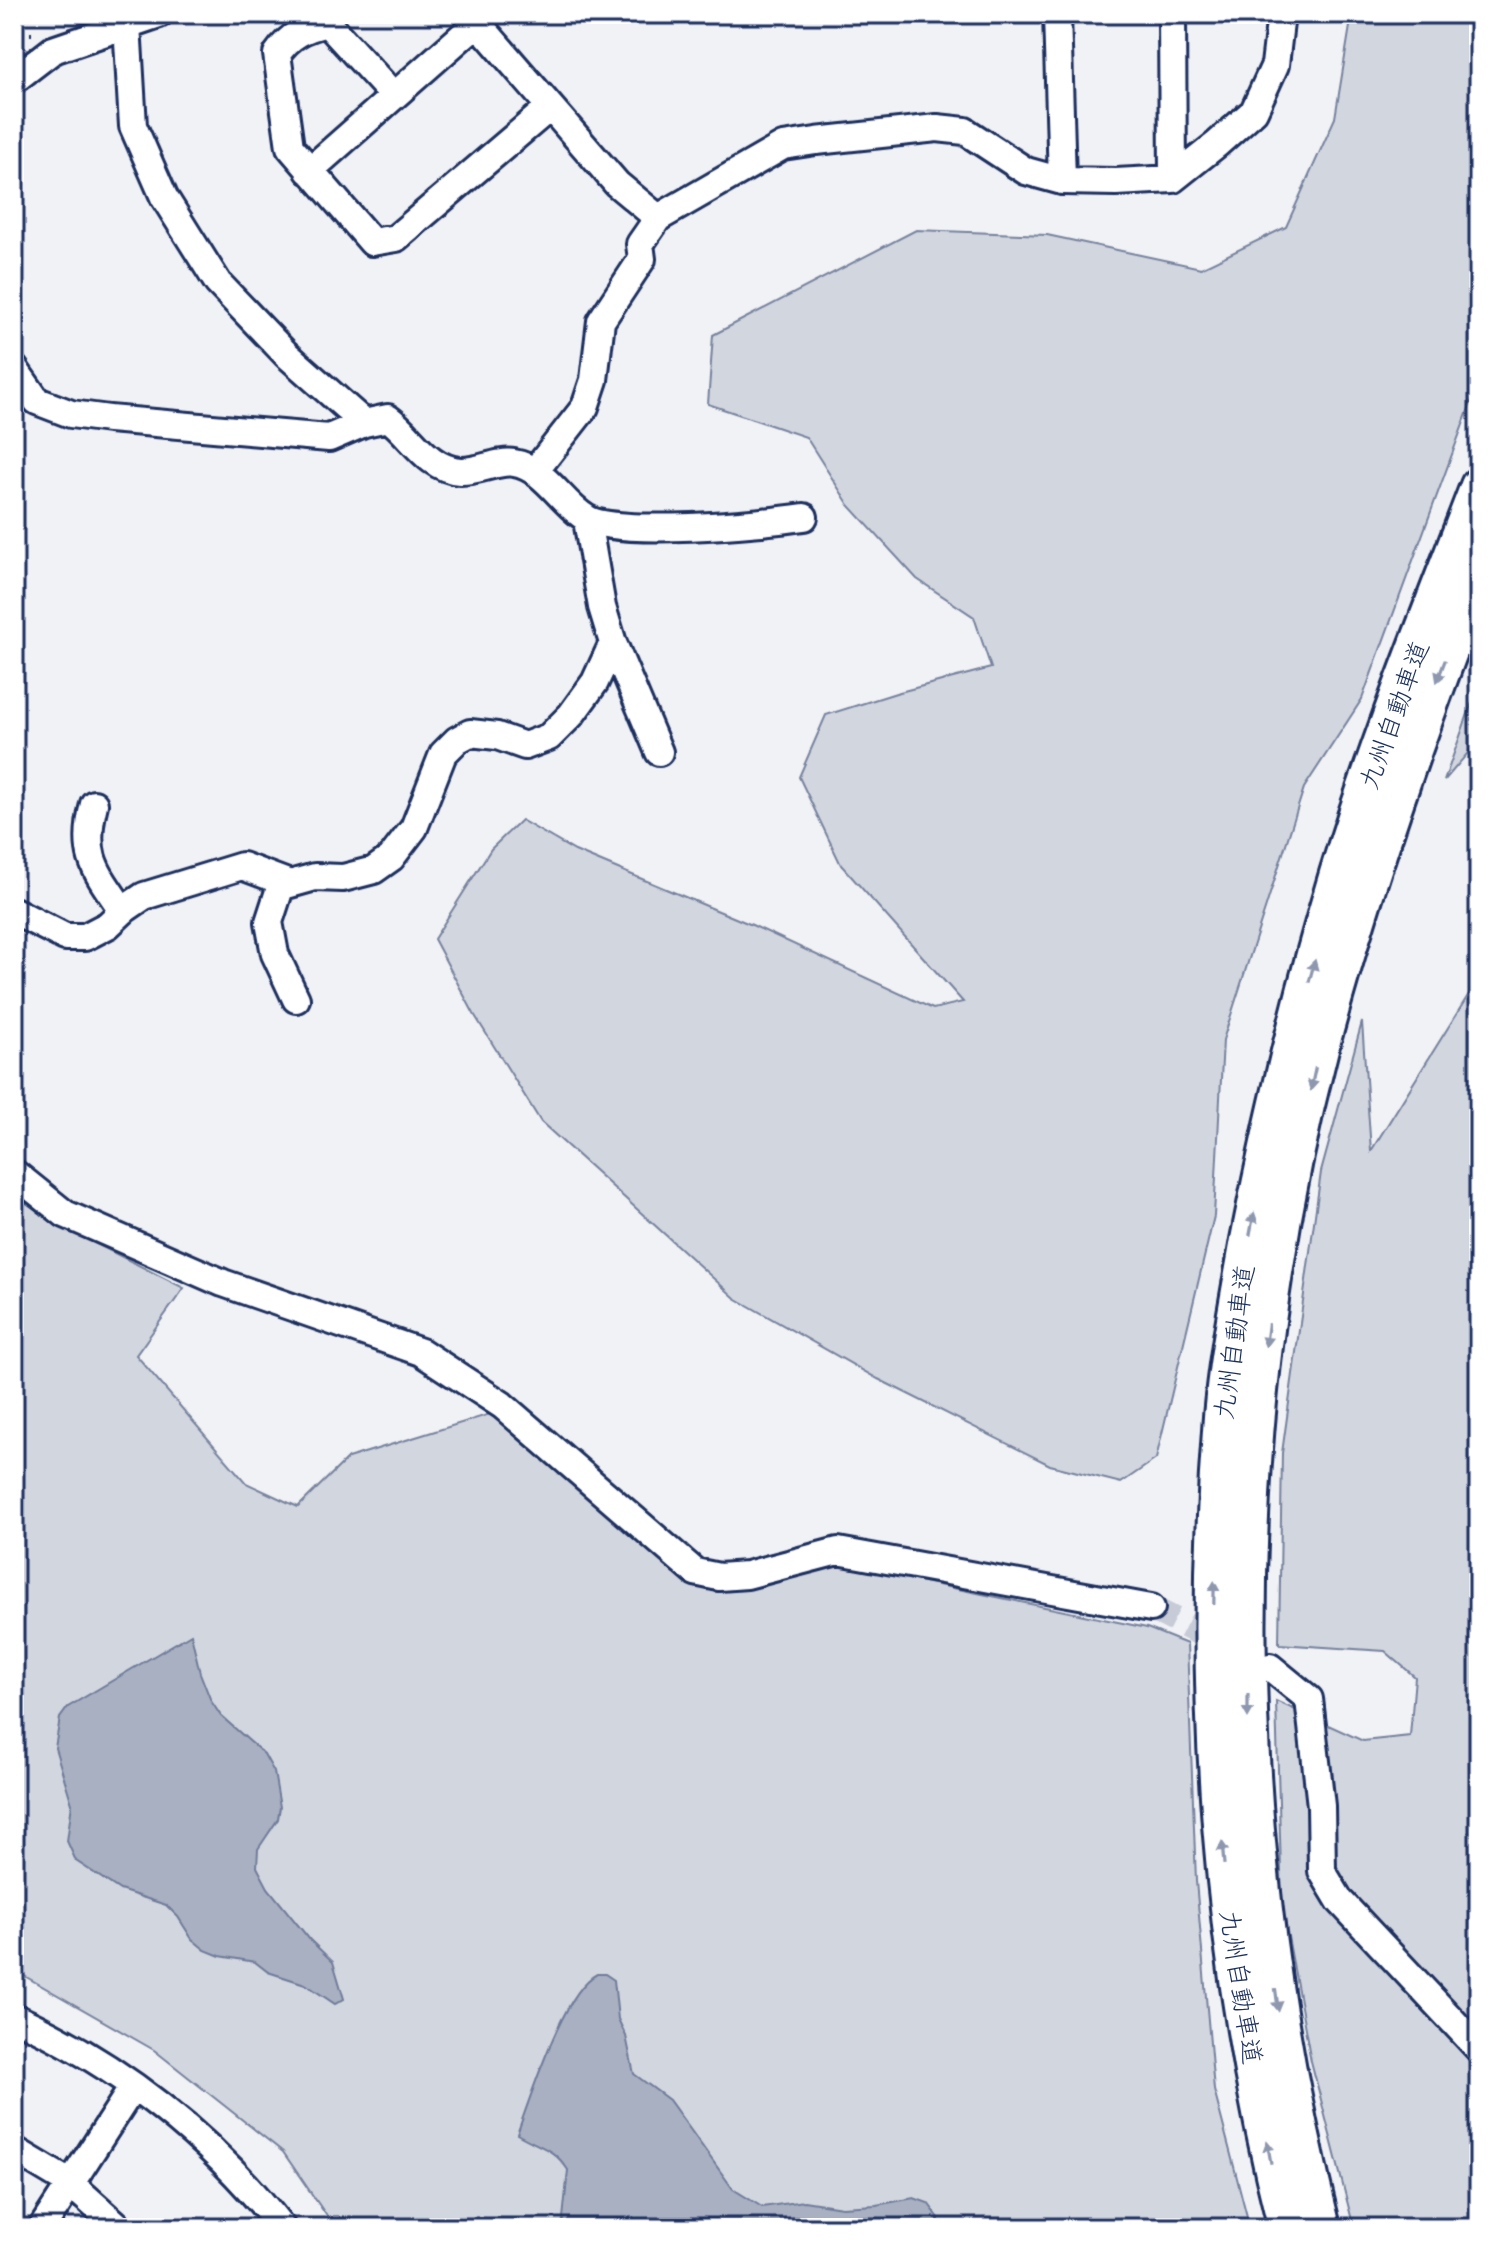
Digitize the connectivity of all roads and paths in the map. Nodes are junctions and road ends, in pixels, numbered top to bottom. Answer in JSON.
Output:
{"nodes":[{"id":1,"x":159,"y":14,"type":"edge"},
{"id":2,"x":1057,"y":14,"type":"edge"},
{"id":3,"x":1172,"y":14,"type":"edge"},
{"id":4,"x":1281,"y":14,"type":"edge"},
{"id":5,"x":474,"y":18,"type":"edge"},
{"id":6,"x":127,"y":24,"type":"junction"},
{"id":7,"x":14,"y":80,"type":"edge"},
{"id":8,"x":394,"y":96,"type":"junction"},
{"id":9,"x":550,"y":107,"type":"junction"},
{"id":10,"x":309,"y":171,"type":"junction"},
{"id":11,"x":1173,"y":179,"type":"junction"},
{"id":12,"x":1062,"y":181,"type":"junction"},
{"id":13,"x":658,"y":218,"type":"junction"},
{"id":14,"x":14,"y":368,"type":"edge"},
{"id":15,"x":364,"y":423,"type":"junction"},
{"id":16,"x":535,"y":471,"type":"junction"},
{"id":17,"x":1479,"y":486,"type":"edge"},
{"id":18,"x":804,"y":517,"type":"dead end"},
{"id":19,"x":587,"y":520,"type":"junction"},
{"id":20,"x":1479,"y":572,"type":"edge"},
{"id":21,"x":613,"y":643,"type":"junction"},
{"id":22,"x":659,"y":752,"type":"dead end"},
{"id":23,"x":94,"y":804,"type":"dead end"},
{"id":24,"x":282,"y":882,"type":"junction"},
{"id":25,"x":14,"y":911,"type":"edge"},
{"id":26,"x":123,"y":911,"type":"junction"},
{"id":27,"x":296,"y":999,"type":"dead end"},
{"id":28,"x":14,"y":1173,"type":"edge"},
{"id":29,"x":1151,"y":1608,"type":"tunnel mouth"},
{"id":30,"x":1270,"y":1667,"type":"dead end"},
{"id":31,"x":14,"y":2017,"type":"edge"},
{"id":32,"x":1479,"y":2049,"type":"edge"},
{"id":33,"x":133,"y":2087,"type":"junction"},
{"id":34,"x":14,"y":2150,"type":"edge"},
{"id":35,"x":71,"y":2184,"type":"junction"},
{"id":36,"x":42,"y":2228,"type":"edge"},
{"id":37,"x":120,"y":2228,"type":"edge"},
{"id":38,"x":282,"y":2228,"type":"edge"},
{"id":39,"x":1287,"y":2228,"type":"edge"},
{"id":40,"x":1322,"y":2228,"type":"edge"}],
"edges":[{"from":1,"to":6,"type":"street"},
{"from":2,"to":12,"type":"street"},
{"from":3,"to":11,"type":"street"},
{"from":4,"to":11,"type":"street"},
{"from":5,"to":8,"type":"street"},
{"from":5,"to":9,"type":"street"},
{"from":6,"to":7,"type":"street"},
{"from":6,"to":15,"type":"street"},
{"from":8,"to":10,"type":"street"},
{"from":8,"to":10,"type":"street"},
{"from":9,"to":10,"type":"street"},
{"from":9,"to":13,"type":"street"},
{"from":11,"to":12,"type":"street"},
{"from":12,"to":13,"type":"street"},
{"from":13,"to":16,"type":"street"},
{"from":14,"to":15,"type":"street"},
{"from":15,"to":16,"type":"street"},
{"from":16,"to":19,"type":"street"},
{"from":39,"to":17,"type":"highway","name":"九州自動車道","one_way":true},
{"from":18,"to":19,"type":"street"},
{"from":19,"to":21,"type":"street"},
{"from":20,"to":40,"type":"highway","name":"九州自動車道","one_way":true},
{"from":21,"to":22,"type":"street"},
{"from":21,"to":24,"type":"street"},
{"from":23,"to":26,"type":"street"},
{"from":24,"to":26,"type":"street"},
{"from":24,"to":27,"type":"street"},
{"from":25,"to":26,"type":"street"},
{"from":28,"to":29,"type":"street"},
{"from":30,"to":32,"type":"street"},
{"from":31,"to":33,"type":"street"},
{"from":33,"to":35,"type":"street"},
{"from":33,"to":38,"type":"street"},
{"from":34,"to":35,"type":"street"},
{"from":35,"to":36,"type":"street"},
{"from":35,"to":37,"type":"street"}]}
